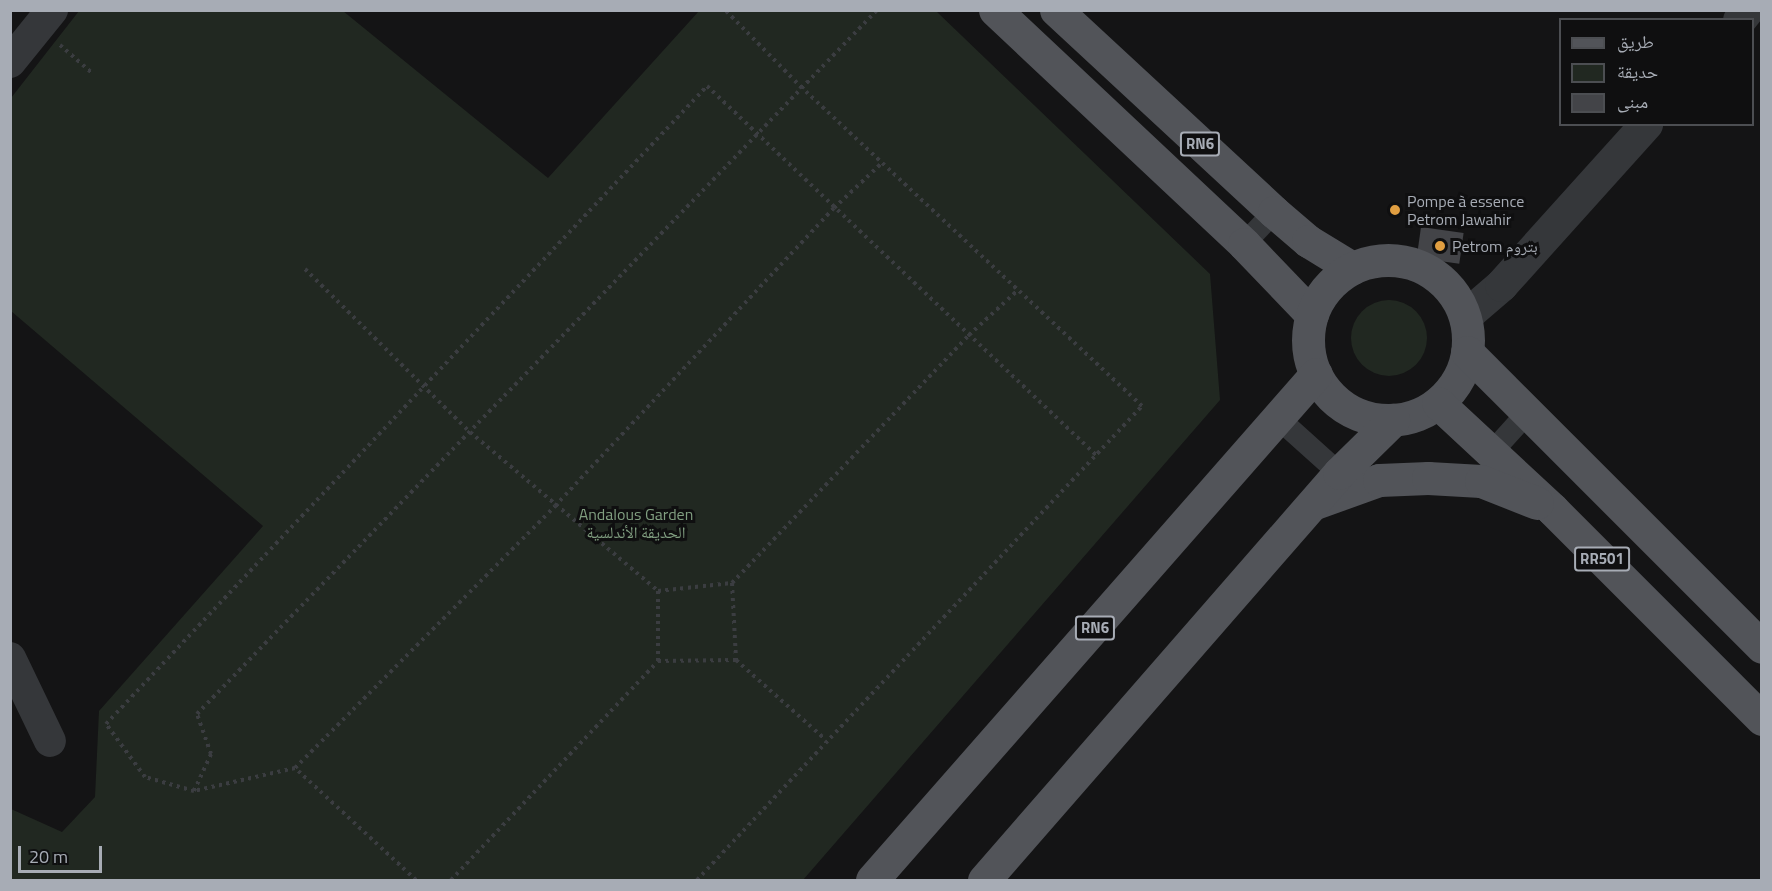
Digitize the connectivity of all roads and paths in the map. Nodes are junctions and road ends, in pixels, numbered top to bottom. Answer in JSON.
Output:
{"nodes":[{"id":1,"x":725,"y":10,"type":"edge"},
{"id":2,"x":877,"y":10,"type":"edge"},
{"id":3,"x":995,"y":10,"type":"edge"},
{"id":4,"x":1056,"y":10,"type":"edge"},
{"id":5,"x":45,"y":19,"type":"edge"},
{"id":6,"x":10,"y":62,"type":"edge"},
{"id":7,"x":92,"y":72,"type":"dead end"},
{"id":8,"x":802,"y":88,"type":"junction"},
{"id":9,"x":1644,"y":126,"type":"edge"},
{"id":10,"x":757,"y":135,"type":"junction"},
{"id":11,"x":882,"y":163,"type":"junction"},
{"id":12,"x":834,"y":208,"type":"junction"},
{"id":13,"x":1274,"y":212,"type":"junction"},
{"id":14,"x":1244,"y":244,"type":"junction"},
{"id":15,"x":1352,"y":268,"type":"junction"},
{"id":16,"x":305,"y":269,"type":"dead end"},
{"id":17,"x":1018,"y":290,"type":"junction"},
{"id":18,"x":1312,"y":315,"type":"junction"},
{"id":19,"x":1465,"y":316,"type":"junction"},
{"id":20,"x":969,"y":335,"type":"junction"},
{"id":21,"x":1467,"y":352,"type":"junction"},
{"id":22,"x":1316,"y":374,"type":"junction"},
{"id":23,"x":426,"y":388,"type":"junction"},
{"id":24,"x":1438,"y":403,"type":"junction"},
{"id":25,"x":1529,"y":411,"type":"junction"},
{"id":26,"x":1279,"y":419,"type":"junction"},
{"id":27,"x":1393,"y":420,"type":"junction"},
{"id":28,"x":470,"y":432,"type":"junction"},
{"id":29,"x":1492,"y":452,"type":"junction"},
{"id":30,"x":1096,"y":455,"type":"junction"},
{"id":31,"x":1339,"y":473,"type":"junction"},
{"id":32,"x":1313,"y":503,"type":"junction"},
{"id":33,"x":555,"y":506,"type":"junction"},
{"id":34,"x":1552,"y":509,"type":"junction"},
{"id":35,"x":732,"y":583,"type":"junction"},
{"id":36,"x":658,"y":591,"type":"junction"},
{"id":37,"x":1761,"y":647,"type":"edge"},
{"id":38,"x":10,"y":658,"type":"edge"},
{"id":39,"x":736,"y":660,"type":"junction"},
{"id":40,"x":658,"y":662,"type":"junction"},
{"id":41,"x":1761,"y":719,"type":"edge"},
{"id":42,"x":826,"y":740,"type":"junction"},
{"id":43,"x":50,"y":741,"type":"dead end"},
{"id":44,"x":295,"y":768,"type":"junction"},
{"id":45,"x":194,"y":791,"type":"junction"},
{"id":46,"x":416,"y":880,"type":"edge"},
{"id":47,"x":451,"y":880,"type":"edge"},
{"id":48,"x":697,"y":880,"type":"edge"},
{"id":49,"x":872,"y":880,"type":"edge"},
{"id":50,"x":984,"y":880,"type":"edge"}],
"edges":[{"from":1,"to":8,"type":"path"},
{"from":2,"to":8,"type":"path"},
{"from":3,"to":14,"type":"main road","number":"RN6"},
{"from":4,"to":13,"type":"main road","number":"RN6"},
{"from":5,"to":6,"type":"street"},
{"from":5,"to":7,"type":"path"},
{"from":8,"to":10,"type":"path"},
{"from":8,"to":11,"type":"path"},
{"from":9,"to":19,"type":"street"},
{"from":10,"to":12,"type":"path"},
{"from":10,"to":23,"type":"path"},
{"from":10,"to":28,"type":"path"},
{"from":11,"to":12,"type":"path"},
{"from":11,"to":17,"type":"path"},
{"from":12,"to":20,"type":"path"},
{"from":12,"to":33,"type":"path"},
{"from":13,"to":14,"type":"street"},
{"from":13,"to":15,"type":"main road","number":"RN6"},
{"from":14,"to":18,"type":"main road","number":"RN6"},
{"from":15,"to":18,"type":"main road"},
{"from":15,"to":19,"type":"main road"},
{"from":16,"to":23,"type":"path"},
{"from":17,"to":20,"type":"path"},
{"from":17,"to":30,"type":"path"},
{"from":18,"to":22,"type":"main road"},
{"from":19,"to":21,"type":"main road"},
{"from":20,"to":30,"type":"path"},
{"from":20,"to":35,"type":"path"},
{"from":21,"to":24,"type":"main road"},
{"from":21,"to":25,"type":"main road","number":"RR501"},
{"from":22,"to":26,"type":"main road","number":"RN6"},
{"from":22,"to":27,"type":"main road"},
{"from":23,"to":28,"type":"path"},
{"from":23,"to":45,"type":"path"},
{"from":24,"to":27,"type":"main road"},
{"from":24,"to":29,"type":"main road","number":"RR501"},
{"from":25,"to":29,"type":"street"},
{"from":25,"to":37,"type":"main road","number":"RR501"},
{"from":26,"to":31,"type":"street"},
{"from":26,"to":49,"type":"main road","number":"RN6"},
{"from":27,"to":31,"type":"main road"},
{"from":28,"to":33,"type":"path"},
{"from":28,"to":45,"type":"path"},
{"from":29,"to":34,"type":"main road","number":"RR501"},
{"from":30,"to":42,"type":"path"},
{"from":31,"to":32,"type":"main road"},
{"from":32,"to":34,"type":"main road"},
{"from":32,"to":50,"type":"main road"},
{"from":33,"to":36,"type":"path"},
{"from":33,"to":44,"type":"path"},
{"from":34,"to":41,"type":"main road","number":"RR501"},
{"from":35,"to":36,"type":"path"},
{"from":35,"to":39,"type":"path"},
{"from":36,"to":40,"type":"path"},
{"from":38,"to":43,"type":"street"},
{"from":39,"to":40,"type":"path"},
{"from":39,"to":42,"type":"path"},
{"from":40,"to":47,"type":"path"},
{"from":42,"to":48,"type":"path"},
{"from":44,"to":45,"type":"path"},
{"from":44,"to":46,"type":"path"}]}
